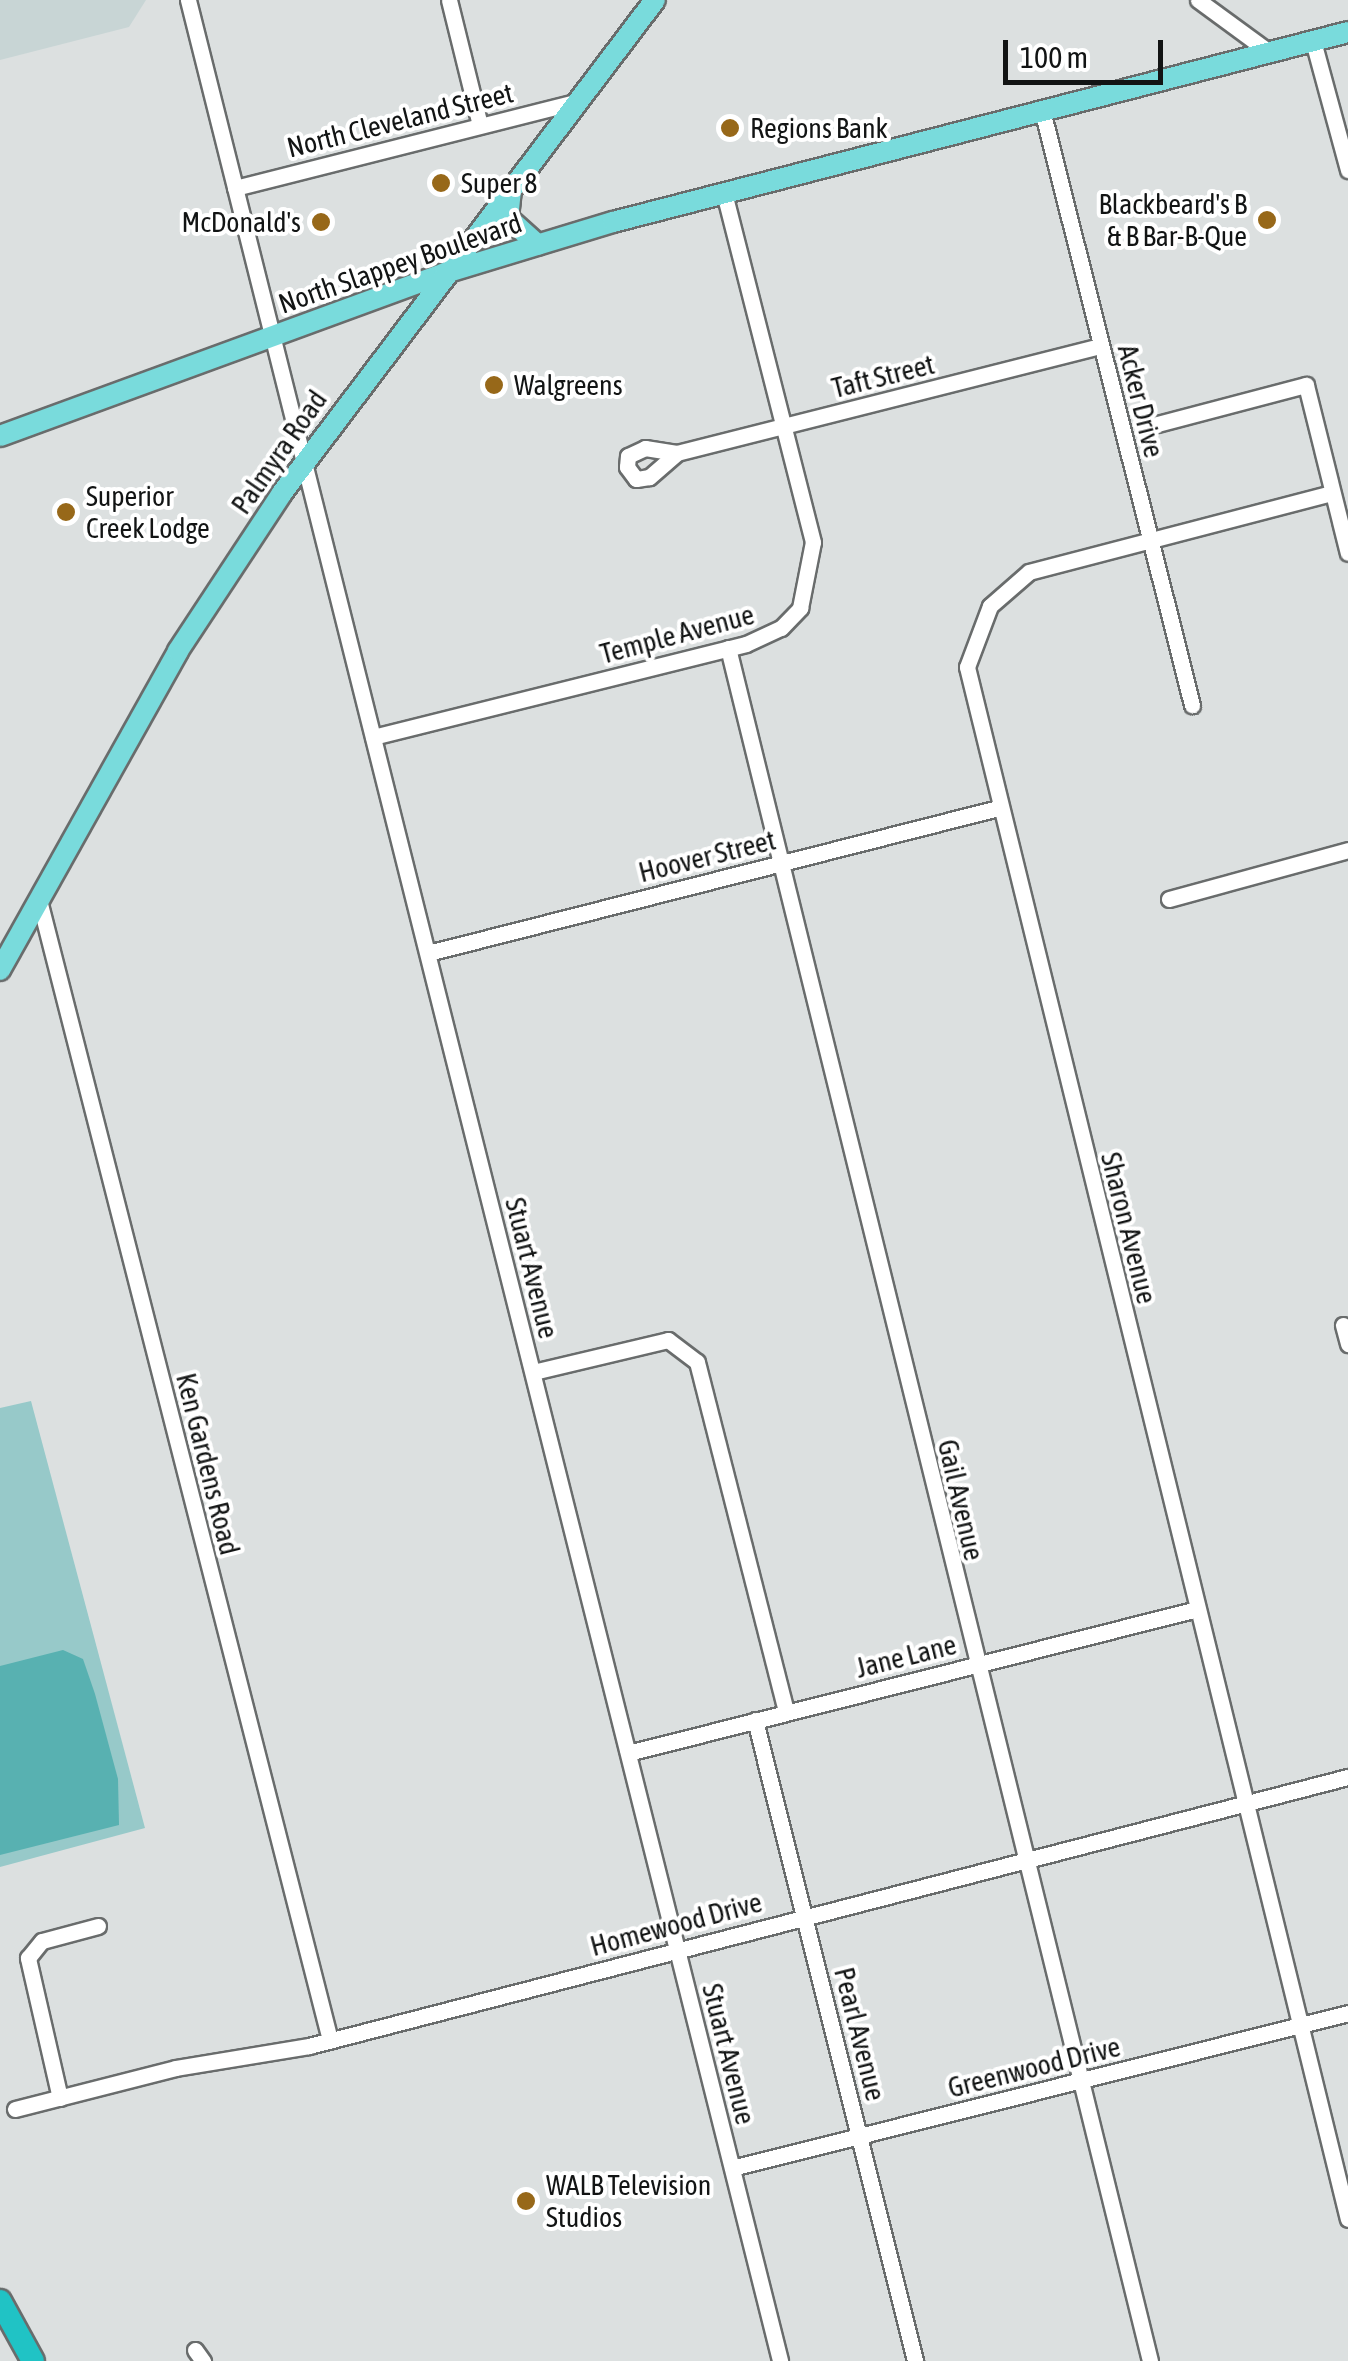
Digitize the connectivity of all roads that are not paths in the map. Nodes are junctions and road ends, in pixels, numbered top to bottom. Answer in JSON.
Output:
{"nodes":[{"id":1,"x":188,"y":0,"type":"edge"},
{"id":2,"x":449,"y":0,"type":"edge"},
{"id":3,"x":655,"y":0,"type":"edge"},
{"id":4,"x":1198,"y":0,"type":"edge"},
{"id":5,"x":1348,"y":32,"type":"edge"},
{"id":6,"x":1313,"y":41,"type":"junction"},
{"id":7,"x":1269,"y":52,"type":"junction"},
{"id":8,"x":578,"y":101,"type":"junction"},
{"id":9,"x":1042,"y":110,"type":"junction"},
{"id":10,"x":480,"y":125,"type":"junction"},
{"id":11,"x":1348,"y":170,"type":"edge"},
{"id":12,"x":235,"y":188,"type":"junction"},
{"id":13,"x":512,"y":188,"type":"junction"},
{"id":14,"x":724,"y":192,"type":"junction"},
{"id":15,"x":538,"y":245,"type":"junction"},
{"id":16,"x":445,"y":273,"type":"junction"},
{"id":17,"x":272,"y":336,"type":"junction"},
{"id":18,"x":1101,"y":346,"type":"junction"},
{"id":19,"x":1157,"y":424,"type":"dead end"},
{"id":20,"x":784,"y":427,"type":"junction"},
{"id":21,"x":0,"y":436,"type":"edge"},
{"id":22,"x":677,"y":453,"type":"dead end"},
{"id":23,"x":303,"y":464,"type":"junction"},
{"id":24,"x":1332,"y":493,"type":"junction"},
{"id":25,"x":1150,"y":539,"type":"junction"},
{"id":26,"x":1348,"y":553,"type":"edge"},
{"id":27,"x":728,"y":648,"type":"junction"},
{"id":28,"x":1192,"y":705,"type":"dead end"},
{"id":29,"x":374,"y":738,"type":"junction"},
{"id":30,"x":998,"y":808,"type":"junction"},
{"id":31,"x":1348,"y":850,"type":"edge"},
{"id":32,"x":780,"y":862,"type":"junction"},
{"id":33,"x":1169,"y":898,"type":"dead end"},
{"id":34,"x":38,"y":900,"type":"junction"},
{"id":35,"x":428,"y":953,"type":"junction"},
{"id":36,"x":0,"y":970,"type":"edge"},
{"id":37,"x":1343,"y":1325,"type":"dead end"},
{"id":38,"x":1348,"y":1344,"type":"edge"},
{"id":39,"x":532,"y":1372,"type":"junction"},
{"id":40,"x":1197,"y":1609,"type":"junction"},
{"id":41,"x":975,"y":1664,"type":"junction"},
{"id":42,"x":786,"y":1712,"type":"junction"},
{"id":43,"x":755,"y":1720,"type":"junction"},
{"id":44,"x":628,"y":1753,"type":"junction"},
{"id":45,"x":1348,"y":1777,"type":"edge"},
{"id":46,"x":1246,"y":1806,"type":"junction"},
{"id":47,"x":1024,"y":1861,"type":"junction"},
{"id":48,"x":804,"y":1916,"type":"junction"},
{"id":49,"x":98,"y":1926,"type":"dead end"},
{"id":50,"x":677,"y":1950,"type":"junction"},
{"id":51,"x":1348,"y":2013,"type":"edge"},
{"id":52,"x":1300,"y":2025,"type":"junction"},
{"id":53,"x":330,"y":2040,"type":"junction"},
{"id":54,"x":1080,"y":2081,"type":"junction"},
{"id":55,"x":60,"y":2098,"type":"junction"},
{"id":56,"x":14,"y":2109,"type":"dead end"},
{"id":57,"x":860,"y":2136,"type":"junction"},
{"id":58,"x":732,"y":2168,"type":"junction"},
{"id":59,"x":1348,"y":2219,"type":"edge"},
{"id":60,"x":0,"y":2300,"type":"edge"},
{"id":61,"x":33,"y":2361,"type":"edge"},
{"id":62,"x":780,"y":2361,"type":"edge"},
{"id":63,"x":914,"y":2361,"type":"edge"},
{"id":64,"x":1150,"y":2361,"type":"edge"}],
"edges":[{"from":1,"to":12,"type":"street","name":"Stuart Avenue"},
{"from":2,"to":10,"type":"street"},
{"from":3,"to":8,"type":"main road","name":"Palmyra Road"},
{"from":4,"to":7,"type":"street"},
{"from":5,"to":6,"type":"main road","name":"North Slappey Boulevard"},
{"from":6,"to":7,"type":"main road","name":"North Slappey Boulevard"},
{"from":6,"to":11,"type":"street"},
{"from":7,"to":9,"type":"main road","name":"North Slappey Boulevard"},
{"from":8,"to":10,"type":"street","name":"North Cleveland Street"},
{"from":8,"to":13,"type":"main road","name":"Palmyra Road"},
{"from":9,"to":14,"type":"main road","name":"North Slappey Boulevard"},
{"from":9,"to":18,"type":"street","name":"Acker Drive"},
{"from":10,"to":12,"type":"street","name":"North Cleveland Street"},
{"from":12,"to":17,"type":"street","name":"Stuart Avenue"},
{"from":13,"to":15,"type":"main road"},
{"from":13,"to":16,"type":"main road","name":"Palmyra Road"},
{"from":14,"to":15,"type":"main road","name":"North Slappey Boulevard"},
{"from":14,"to":20,"type":"street","name":"Temple Avenue"},
{"from":15,"to":16,"type":"main road","name":"North Slappey Boulevard"},
{"from":16,"to":17,"type":"main road","name":"North Slappey Boulevard"},
{"from":16,"to":23,"type":"main road","name":"Palmyra Road"},
{"from":17,"to":21,"type":"main road","name":"North Slappey Boulevard"},
{"from":17,"to":23,"type":"street","name":"Stuart Avenue"},
{"from":18,"to":20,"type":"street","name":"Taft Street"},
{"from":18,"to":25,"type":"street","name":"Acker Drive"},
{"from":19,"to":24,"type":"street"},
{"from":20,"to":22,"type":"street","name":"Taft Street"},
{"from":20,"to":27,"type":"street","name":"Temple Avenue"},
{"from":23,"to":29,"type":"street","name":"Stuart Avenue"},
{"from":23,"to":34,"type":"main road","name":"Palmyra Road"},
{"from":24,"to":25,"type":"street","name":"Sharon Avenue"},
{"from":24,"to":26,"type":"street"},
{"from":25,"to":28,"type":"street","name":"Acker Drive"},
{"from":25,"to":30,"type":"street","name":"Sharon Avenue"},
{"from":27,"to":29,"type":"street","name":"Temple Avenue"},
{"from":27,"to":32,"type":"street","name":"Gail Avenue"},
{"from":29,"to":35,"type":"street","name":"Stuart Avenue"},
{"from":30,"to":32,"type":"street","name":"Hoover Street"},
{"from":30,"to":40,"type":"street","name":"Sharon Avenue"},
{"from":31,"to":33,"type":"street"},
{"from":32,"to":35,"type":"street","name":"Hoover Street"},
{"from":32,"to":41,"type":"street","name":"Gail Avenue"},
{"from":34,"to":36,"type":"main road","name":"Palmyra Road"},
{"from":34,"to":53,"type":"street","name":"Ken Gardens Road"},
{"from":35,"to":39,"type":"street","name":"Stuart Avenue"},
{"from":37,"to":38,"type":"street"},
{"from":39,"to":42,"type":"street"},
{"from":39,"to":44,"type":"street","name":"Stuart Avenue"},
{"from":40,"to":41,"type":"street","name":"Jane Lane"},
{"from":40,"to":46,"type":"street","name":"Sharon Avenue"},
{"from":41,"to":42,"type":"street","name":"Jane Lane"},
{"from":41,"to":47,"type":"street","name":"Gail Avenue"},
{"from":42,"to":43,"type":"street","name":"Jane Lane"},
{"from":43,"to":44,"type":"street","name":"Jane Lane"},
{"from":43,"to":48,"type":"street","name":"Pearl Avenue"},
{"from":44,"to":50,"type":"street","name":"Stuart Avenue"},
{"from":45,"to":46,"type":"street","name":"Homewood Drive"},
{"from":46,"to":47,"type":"street","name":"Homewood Drive"},
{"from":46,"to":52,"type":"street","name":"Sharon Avenue"},
{"from":47,"to":48,"type":"street","name":"Homewood Drive"},
{"from":47,"to":54,"type":"street","name":"Gail Avenue"},
{"from":48,"to":50,"type":"street","name":"Homewood Drive"},
{"from":48,"to":57,"type":"street","name":"Pearl Avenue"},
{"from":49,"to":55,"type":"street"},
{"from":50,"to":53,"type":"street","name":"Homewood Drive"},
{"from":50,"to":58,"type":"street","name":"Stuart Avenue"},
{"from":51,"to":52,"type":"street","name":"Greenwood Drive"},
{"from":52,"to":54,"type":"street","name":"Greenwood Drive"},
{"from":52,"to":59,"type":"street","name":"Sharon Avenue"},
{"from":53,"to":55,"type":"street","name":"Homewood Drive"},
{"from":54,"to":57,"type":"street","name":"Greenwood Drive"},
{"from":54,"to":64,"type":"street","name":"Gail Avenue"},
{"from":55,"to":56,"type":"street","name":"Homewood Drive"},
{"from":57,"to":58,"type":"street","name":"Greenwood Drive"},
{"from":57,"to":63,"type":"street","name":"Pearl Avenue"},
{"from":58,"to":62,"type":"street","name":"Stuart Avenue"},
{"from":60,"to":61,"type":"highway"}]}
